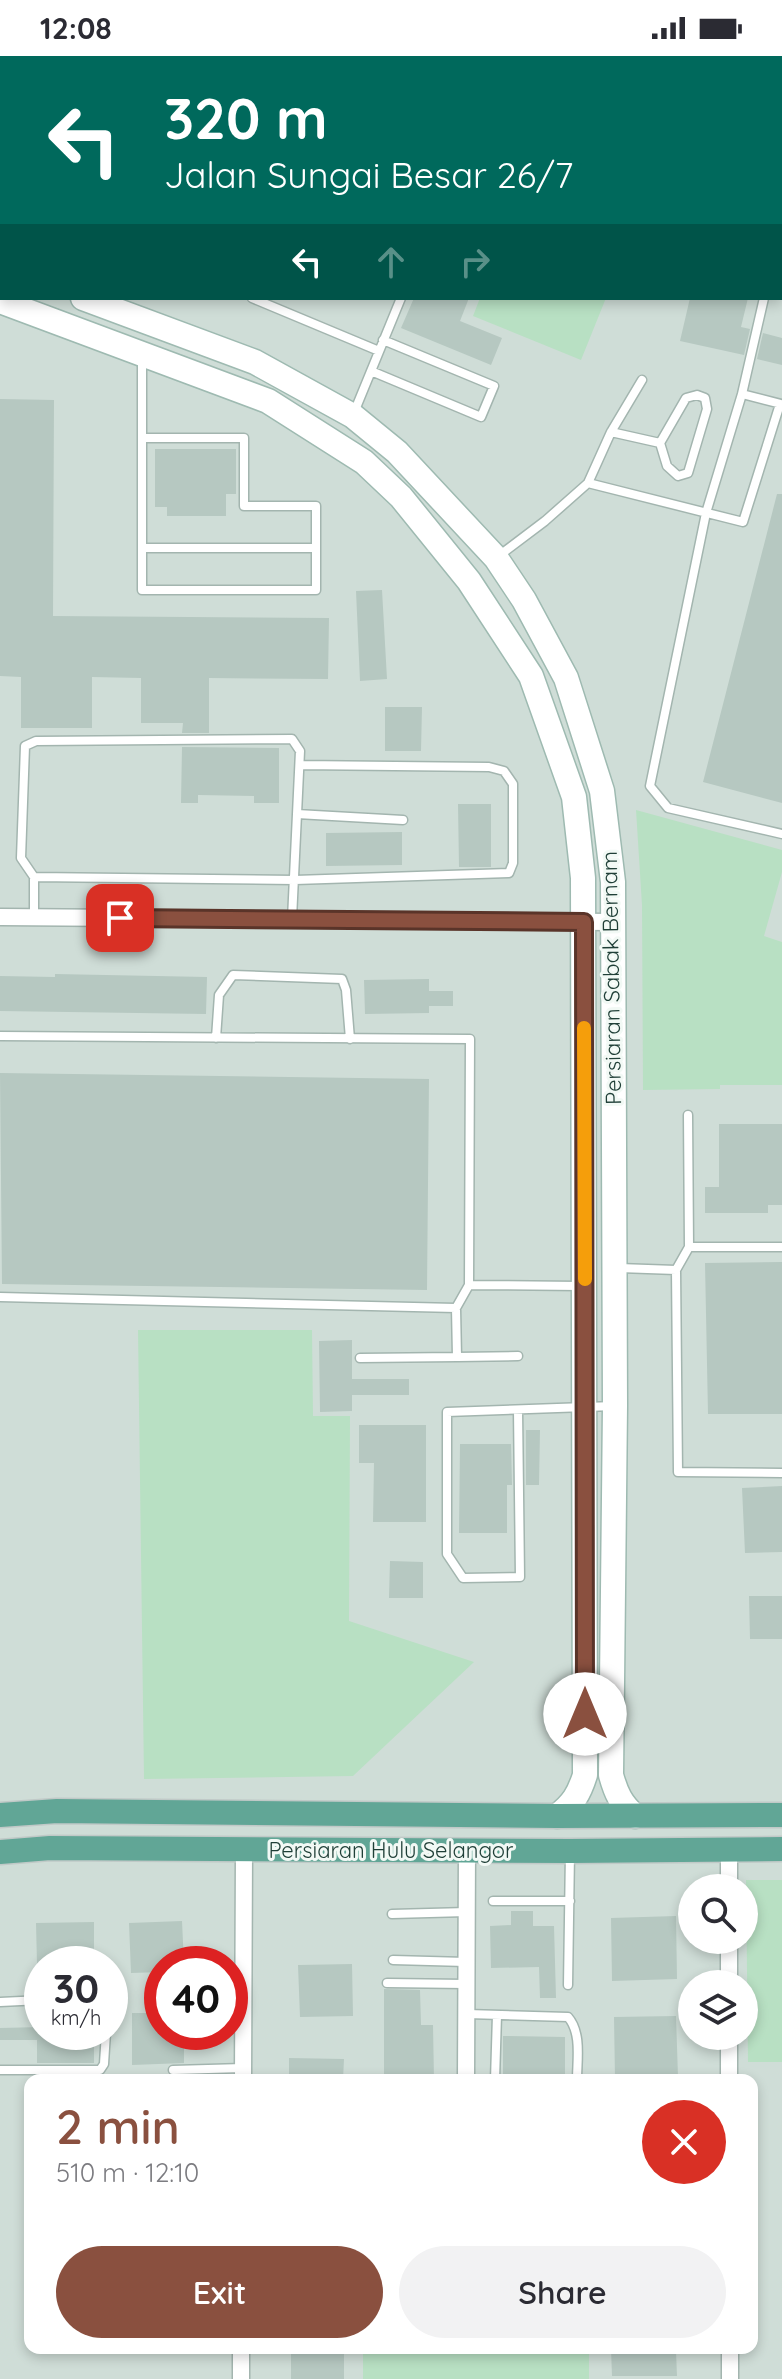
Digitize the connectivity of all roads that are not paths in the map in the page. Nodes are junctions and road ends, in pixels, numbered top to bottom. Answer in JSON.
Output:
{"nodes":[{"id":1,"x":88,"y":300,"type":"edge"},
{"id":2,"x":257,"y":300,"type":"edge"},
{"id":3,"x":400,"y":300,"type":"edge"},
{"id":4,"x":764,"y":300,"type":"edge"},
{"id":5,"x":0,"y":301,"type":"edge"},
{"id":6,"x":383,"y":340,"type":"junction"},
{"id":7,"x":379,"y":351,"type":"junction"},
{"id":8,"x":142,"y":355,"type":"junction"},
{"id":9,"x":371,"y":371,"type":"junction"},
{"id":10,"x":642,"y":380,"type":"dead end"},
{"id":11,"x":742,"y":394,"type":"junction"},
{"id":12,"x":781,"y":404,"type":"edge"},
{"id":13,"x":353,"y":416,"type":"junction"},
{"id":14,"x":611,"y":432,"type":"junction"},
{"id":15,"x":142,"y":438,"type":"junction"},
{"id":16,"x":660,"y":443,"type":"junction"},
{"id":17,"x":588,"y":483,"type":"junction"},
{"id":18,"x":706,"y":513,"type":"junction"},
{"id":19,"x":142,"y":548,"type":"junction"},
{"id":20,"x":316,"y":548,"type":"junction"},
{"id":21,"x":496,"y":558,"type":"junction"},
{"id":22,"x":469,"y":581,"type":"junction"},
{"id":23,"x":300,"y":765,"type":"junction"},
{"id":24,"x":297,"y":814,"type":"junction"},
{"id":25,"x":403,"y":820,"type":"dead end"},
{"id":26,"x":782,"y":834,"type":"edge"},
{"id":27,"x":34,"y":877,"type":"junction"},
{"id":28,"x":295,"y":880,"type":"junction"},
{"id":29,"x":0,"y":917,"type":"edge"},
{"id":30,"x":34,"y":918,"type":"junction"},
{"id":31,"x":292,"y":919,"type":"junction"},
{"id":32,"x":584,"y":922,"type":"junction"},
{"id":33,"x":613,"y":922,"type":"junction"},
{"id":34,"x":0,"y":1036,"type":"edge"},
{"id":35,"x":216,"y":1038,"type":"junction"},
{"id":36,"x":350,"y":1039,"type":"junction"},
{"id":37,"x":688,"y":1115,"type":"dead end"},
{"id":38,"x":689,"y":1247,"type":"junction"},
{"id":39,"x":782,"y":1247,"type":"edge"},
{"id":40,"x":614,"y":1268,"type":"junction"},
{"id":41,"x":676,"y":1270,"type":"junction"},
{"id":42,"x":469,"y":1285,"type":"junction"},
{"id":43,"x":585,"y":1286,"type":"junction"},
{"id":44,"x":0,"y":1297,"type":"edge"},
{"id":45,"x":456,"y":1308,"type":"junction"},
{"id":46,"x":518,"y":1356,"type":"dead end"},
{"id":47,"x":457,"y":1357,"type":"junction"},
{"id":48,"x":360,"y":1358,"type":"dead end"},
{"id":49,"x":615,"y":1406,"type":"junction"},
{"id":50,"x":586,"y":1407,"type":"junction"},
{"id":51,"x":518,"y":1410,"type":"junction"},
{"id":52,"x":782,"y":1473,"type":"edge"},
{"id":53,"x":0,"y":1815,"type":"edge"},
{"id":54,"x":782,"y":1815,"type":"edge"},
{"id":55,"x":557,"y":1816,"type":"junction"},
{"id":56,"x":635,"y":1816,"type":"junction"},
{"id":57,"x":729,"y":1849,"type":"junction"},
{"id":58,"x":782,"y":1849,"type":"edge"},
{"id":59,"x":244,"y":1850,"type":"junction"},
{"id":60,"x":467,"y":1850,"type":"junction"},
{"id":61,"x":570,"y":1851,"type":"junction"},
{"id":62,"x":0,"y":1852,"type":"edge"},
{"id":63,"x":729,"y":1874,"type":"edge"},
{"id":64,"x":493,"y":1901,"type":"dead end"},
{"id":65,"x":570,"y":1901,"type":"junction"},
{"id":66,"x":467,"y":1912,"type":"junction"},
{"id":67,"x":392,"y":1914,"type":"dead end"},
{"id":68,"x":393,"y":1960,"type":"dead end"},
{"id":69,"x":467,"y":1962,"type":"junction"},
{"id":70,"x":387,"y":1983,"type":"dead end"},
{"id":71,"x":467,"y":1984,"type":"junction"},
{"id":72,"x":568,"y":1985,"type":"dead end"},
{"id":73,"x":24,"y":2001,"type":"edge"},
{"id":74,"x":0,"y":2002,"type":"edge"},
{"id":75,"x":467,"y":2014,"type":"junction"},
{"id":76,"x":497,"y":2015,"type":"junction"},
{"id":77,"x":105,"y":2050,"type":"edge"},
{"id":78,"x":729,"y":2050,"type":"edge"},
{"id":79,"x":0,"y":2070,"type":"edge"},
{"id":80,"x":173,"y":2070,"type":"dead end"},
{"id":81,"x":243,"y":2074,"type":"edge"},
{"id":82,"x":466,"y":2074,"type":"edge"},
{"id":83,"x":495,"y":2074,"type":"edge"},
{"id":84,"x":577,"y":2074,"type":"edge"},
{"id":85,"x":729,"y":2074,"type":"edge"},
{"id":86,"x":241,"y":2354,"type":"edge"},
{"id":87,"x":730,"y":2354,"type":"edge"},
{"id":88,"x":241,"y":2379,"type":"edge"},
{"id":89,"x":730,"y":2379,"type":"edge"}],
"edges":[{"from":1,"to":13,"type":"street","name":"Persiaran Sabak Bernam"},
{"from":2,"to":7,"type":"lane"},
{"from":3,"to":6,"type":"lane"},
{"from":4,"to":11,"type":"lane"},
{"from":5,"to":8,"type":"street","name":"Persiaran Sabak Bernam"},
{"from":6,"to":7,"type":"lane"},
{"from":6,"to":9,"type":"lane"},
{"from":7,"to":9,"type":"lane"},
{"from":8,"to":15,"type":"lane"},
{"from":8,"to":22,"type":"street","name":"Persiaran Sabak Bernam"},
{"from":9,"to":13,"type":"lane"},
{"from":10,"to":14,"type":"lane"},
{"from":11,"to":12,"type":"lane"},
{"from":11,"to":18,"type":"lane"},
{"from":12,"to":18,"type":"lane"},
{"from":13,"to":21,"type":"street","name":"Persiaran Sabak Bernam"},
{"from":14,"to":16,"type":"lane"},
{"from":14,"to":17,"type":"lane"},
{"from":15,"to":19,"type":"lane"},
{"from":15,"to":20,"type":"lane"},
{"from":16,"to":16,"type":"lane"},
{"from":17,"to":18,"type":"lane"},
{"from":17,"to":21,"type":"lane"},
{"from":18,"to":26,"type":"lane"},
{"from":19,"to":20,"type":"lane"},
{"from":19,"to":20,"type":"lane"},
{"from":21,"to":22,"type":"street"},
{"from":21,"to":33,"type":"street","name":"Persiaran Sabak Bernam"},
{"from":22,"to":32,"type":"street","name":"Persiaran Sabak Bernam"},
{"from":23,"to":24,"type":"lane"},
{"from":23,"to":27,"type":"lane"},
{"from":23,"to":28,"type":"lane"},
{"from":24,"to":25,"type":"lane"},
{"from":24,"to":28,"type":"lane"},
{"from":27,"to":28,"type":"lane"},
{"from":27,"to":30,"type":"lane"},
{"from":28,"to":31,"type":"lane"},
{"from":29,"to":30,"type":"street"},
{"from":30,"to":31,"type":"street"},
{"from":31,"to":32,"type":"street"},
{"from":32,"to":33,"type":"street"},
{"from":32,"to":43,"type":"street","name":"Persiaran Sabak Bernam"},
{"from":33,"to":40,"type":"street","name":"Persiaran Sabak Bernam"},
{"from":34,"to":35,"type":"lane"},
{"from":35,"to":36,"type":"lane"},
{"from":35,"to":36,"type":"lane"},
{"from":36,"to":42,"type":"lane"},
{"from":37,"to":38,"type":"lane"},
{"from":38,"to":39,"type":"lane"},
{"from":38,"to":41,"type":"lane"},
{"from":40,"to":41,"type":"lane"},
{"from":40,"to":49,"type":"street","name":"Persiaran Sabak Bernam"},
{"from":41,"to":52,"type":"lane"},
{"from":42,"to":43,"type":"lane"},
{"from":42,"to":45,"type":"lane"},
{"from":43,"to":50,"type":"street","name":"Persiaran Sabak Bernam"},
{"from":44,"to":45,"type":"lane"},
{"from":45,"to":47,"type":"lane"},
{"from":46,"to":47,"type":"lane"},
{"from":47,"to":48,"type":"lane"},
{"from":49,"to":50,"type":"lane"},
{"from":49,"to":56,"type":"street","name":"Persiaran Sabak Bernam"},
{"from":50,"to":51,"type":"lane"},
{"from":50,"to":55,"type":"street","name":"Persiaran Sabak Bernam"},
{"from":51,"to":51,"type":"lane"},
{"from":53,"to":55,"type":"main road","name":"Persiaran Hulu Selangor"},
{"from":54,"to":56,"type":"main road","name":"Persiaran Hulu Selangor"},
{"from":55,"to":56,"type":"main road","name":"Persiaran Hulu Selangor"},
{"from":57,"to":58,"type":"main road","name":"Persiaran Hulu Selangor"},
{"from":57,"to":61,"type":"main road","name":"Persiaran Hulu Selangor"},
{"from":57,"to":63,"type":"street"},
{"from":59,"to":60,"type":"main road","name":"Persiaran Hulu Selangor"},
{"from":59,"to":62,"type":"main road","name":"Persiaran Hulu Selangor"},
{"from":59,"to":81,"type":"street"},
{"from":60,"to":61,"type":"main road","name":"Persiaran Hulu Selangor"},
{"from":60,"to":66,"type":"street"},
{"from":61,"to":65,"type":"lane"},
{"from":64,"to":65,"type":"lane"},
{"from":65,"to":72,"type":"lane"},
{"from":66,"to":67,"type":"lane"},
{"from":66,"to":69,"type":"street"},
{"from":68,"to":69,"type":"lane"},
{"from":69,"to":71,"type":"street"},
{"from":70,"to":71,"type":"lane"},
{"from":71,"to":75,"type":"street"},
{"from":73,"to":74,"type":"lane"},
{"from":75,"to":76,"type":"lane"},
{"from":75,"to":82,"type":"street"},
{"from":76,"to":83,"type":"lane"},
{"from":76,"to":84,"type":"lane"},
{"from":77,"to":79,"type":"lane"},
{"from":78,"to":85,"type":"street"},
{"from":80,"to":81,"type":"lane"},
{"from":86,"to":88,"type":"street"},
{"from":87,"to":89,"type":"street"}]}
